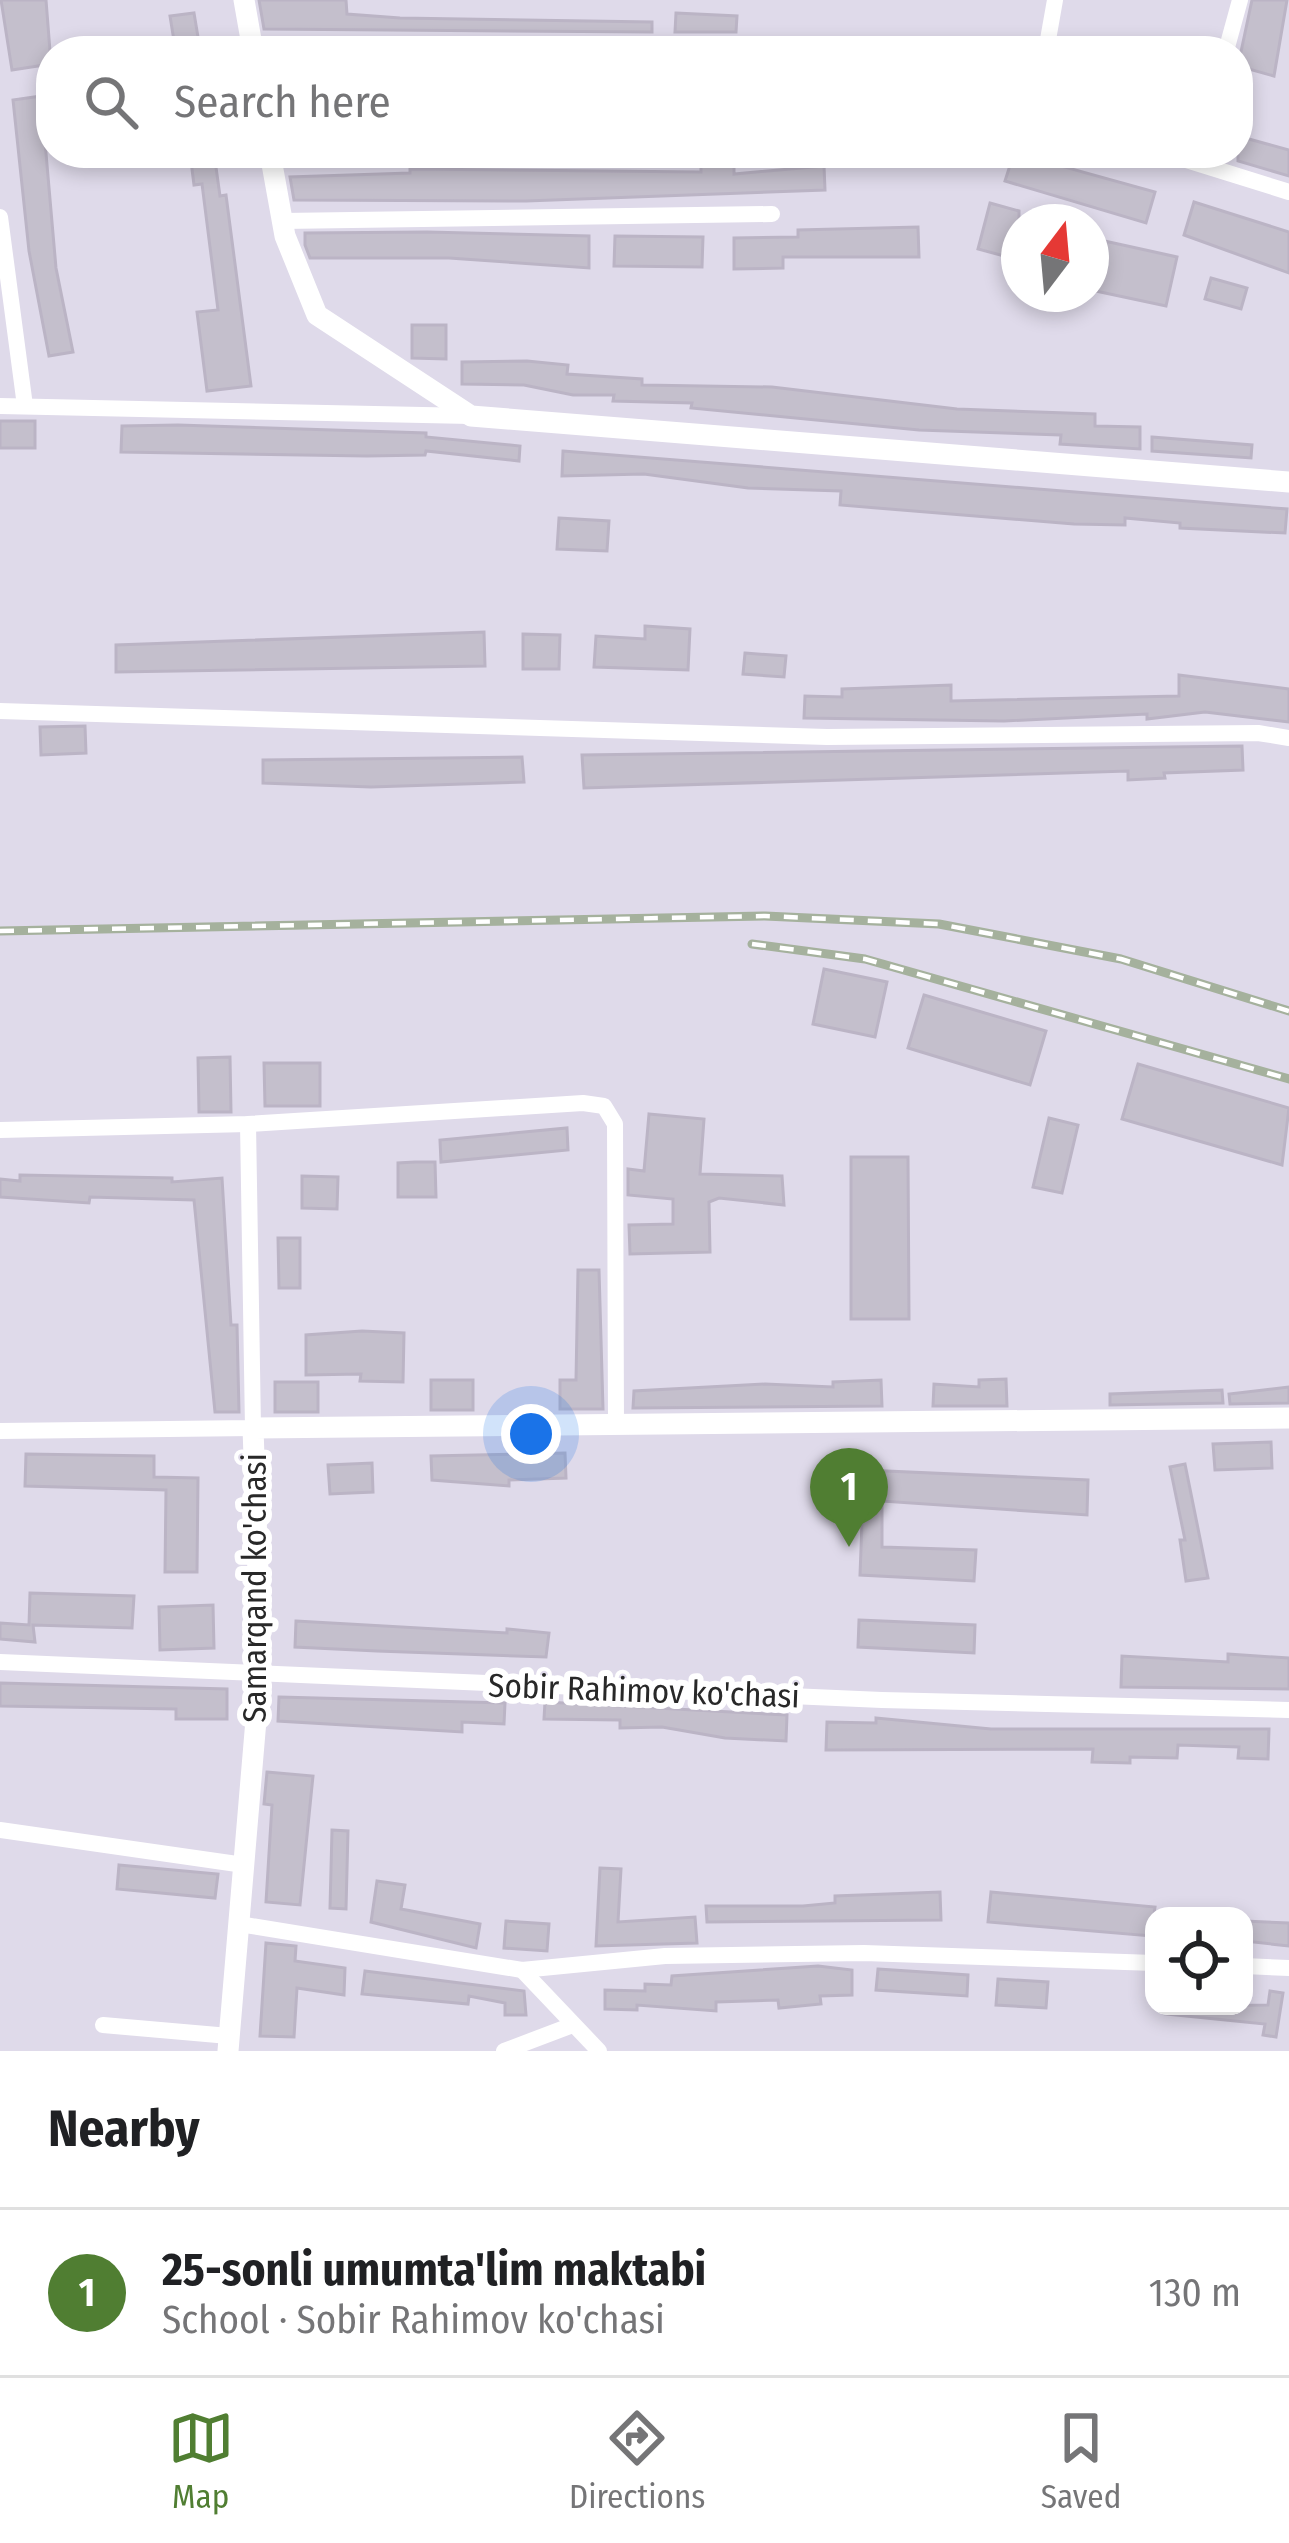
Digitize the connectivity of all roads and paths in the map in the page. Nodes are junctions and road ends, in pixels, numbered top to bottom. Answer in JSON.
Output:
{"nodes":[{"id":1,"x":244,"y":0,"type":"edge"},
{"id":2,"x":1055,"y":0,"type":"edge"},
{"id":3,"x":1240,"y":0,"type":"edge"},
{"id":4,"x":250,"y":36,"type":"edge"},
{"id":5,"x":1049,"y":36,"type":"edge"},
{"id":6,"x":1230,"y":36,"type":"edge"},
{"id":7,"x":273,"y":168,"type":"edge"},
{"id":8,"x":1224,"y":168,"type":"edge"},
{"id":9,"x":1289,"y":192,"type":"edge"},
{"id":10,"x":772,"y":214,"type":"dead end"},
{"id":11,"x":0,"y":217,"type":"edge"},
{"id":12,"x":282,"y":221,"type":"junction"},
{"id":13,"x":0,"y":406,"type":"edge"},
{"id":14,"x":25,"y":406,"type":"junction"},
{"id":15,"x":471,"y":416,"type":"junction"},
{"id":16,"x":1289,"y":482,"type":"edge"},
{"id":17,"x":0,"y":710,"type":"edge"},
{"id":18,"x":1289,"y":738,"type":"edge"},
{"id":19,"x":248,"y":1124,"type":"junction"},
{"id":20,"x":0,"y":1130,"type":"edge"},
{"id":21,"x":1289,"y":1418,"type":"edge"},
{"id":22,"x":616,"y":1424,"type":"junction"},
{"id":23,"x":253,"y":1428,"type":"junction"},
{"id":24,"x":0,"y":1431,"type":"edge"},
{"id":25,"x":0,"y":1662,"type":"edge"},
{"id":26,"x":260,"y":1674,"type":"junction"},
{"id":27,"x":1289,"y":1710,"type":"edge"},
{"id":28,"x":0,"y":1830,"type":"edge"},
{"id":29,"x":244,"y":1865,"type":"junction"},
{"id":30,"x":239,"y":1924,"type":"junction"},
{"id":31,"x":1145,"y":1963,"type":"edge"},
{"id":32,"x":1253,"y":1966,"type":"edge"},
{"id":33,"x":1289,"y":1968,"type":"edge"},
{"id":34,"x":522,"y":1970,"type":"junction"},
{"id":35,"x":103,"y":2025,"type":"dead end"},
{"id":36,"x":570,"y":2026,"type":"junction"},
{"id":37,"x":228,"y":2043,"type":"edge"},
{"id":38,"x":504,"y":2051,"type":"edge"},
{"id":39,"x":599,"y":2051,"type":"edge"}],
"edges":[{"from":1,"to":4,"type":"street"},
{"from":2,"to":5,"type":"street"},
{"from":3,"to":6,"type":"street"},
{"from":7,"to":12,"type":"street"},
{"from":8,"to":9,"type":"street"},
{"from":10,"to":12,"type":"street"},
{"from":11,"to":14,"type":"street"},
{"from":12,"to":15,"type":"street"},
{"from":13,"to":14,"type":"street"},
{"from":14,"to":15,"type":"street"},
{"from":15,"to":16,"type":"street"},
{"from":17,"to":18,"type":"street"},
{"from":19,"to":20,"type":"street"},
{"from":19,"to":22,"type":"street"},
{"from":19,"to":23,"type":"street","name":"Samarqand ko'chasi"},
{"from":21,"to":22,"type":"street"},
{"from":22,"to":23,"type":"street"},
{"from":23,"to":24,"type":"street"},
{"from":23,"to":26,"type":"street","name":"Samarqand ko'chasi"},
{"from":25,"to":26,"type":"street","name":"Sobir Rahimov ko'chasi"},
{"from":26,"to":27,"type":"street","name":"Sobir Rahimov ko'chasi"},
{"from":26,"to":29,"type":"street","name":"Samarqand ko'chasi"},
{"from":28,"to":29,"type":"street"},
{"from":29,"to":30,"type":"street","name":"Samarqand ko'chasi"},
{"from":30,"to":34,"type":"street"},
{"from":30,"to":37,"type":"street","name":"Samarqand ko'chasi"},
{"from":31,"to":34,"type":"street"},
{"from":32,"to":33,"type":"street"},
{"from":34,"to":36,"type":"street"},
{"from":35,"to":37,"type":"street"},
{"from":36,"to":38,"type":"street"},
{"from":36,"to":39,"type":"street"}]}
